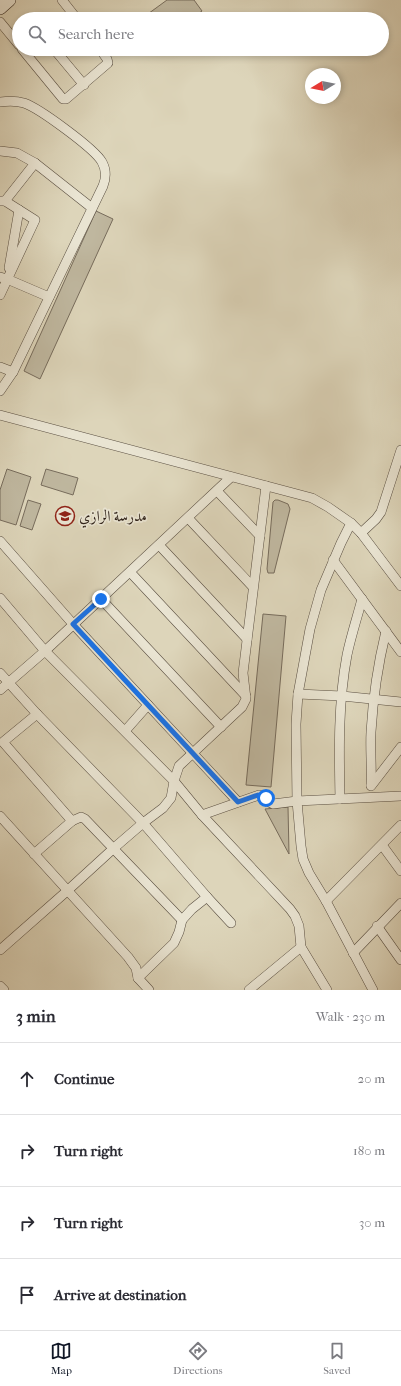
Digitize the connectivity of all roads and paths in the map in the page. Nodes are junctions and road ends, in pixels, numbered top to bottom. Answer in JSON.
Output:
{"nodes":[{"id":1,"x":9,"y":0,"type":"edge"},
{"id":2,"x":62,"y":0,"type":"edge"},
{"id":3,"x":0,"y":8,"type":"edge"},
{"id":4,"x":71,"y":12,"type":"edge"},
{"id":5,"x":0,"y":22,"type":"edge"},
{"id":6,"x":12,"y":37,"type":"edge"},
{"id":7,"x":28,"y":56,"type":"edge"},
{"id":8,"x":60,"y":56,"type":"edge"},
{"id":9,"x":105,"y":56,"type":"edge"},
{"id":10,"x":84,"y":85,"type":"junction"},
{"id":11,"x":0,"y":102,"type":"edge"},
{"id":12,"x":0,"y":151,"type":"edge"},
{"id":13,"x":35,"y":163,"type":"junction"},
{"id":14,"x":2,"y":199,"type":"edge"},
{"id":15,"x":92,"y":208,"type":"junction"},
{"id":16,"x":19,"y":210,"type":"junction"},
{"id":17,"x":3,"y":278,"type":"edge"},
{"id":18,"x":0,"y":295,"type":"edge"},
{"id":19,"x":49,"y":297,"type":"junction"},
{"id":20,"x":0,"y":367,"type":"edge"},
{"id":21,"x":12,"y":372,"type":"junction"},
{"id":22,"x":0,"y":390,"type":"edge"},
{"id":23,"x":0,"y":415,"type":"edge"},
{"id":24,"x":401,"y":450,"type":"edge"},
{"id":25,"x":231,"y":476,"type":"junction"},
{"id":26,"x":266,"y":486,"type":"junction"},
{"id":27,"x":217,"y":490,"type":"junction"},
{"id":28,"x":188,"y":518,"type":"junction"},
{"id":29,"x":351,"y":523,"type":"junction"},
{"id":30,"x":361,"y":533,"type":"junction"},
{"id":31,"x":260,"y":536,"type":"junction"},
{"id":32,"x":0,"y":542,"type":"edge"},
{"id":33,"x":159,"y":545,"type":"junction"},
{"id":34,"x":333,"y":560,"type":"junction"},
{"id":35,"x":130,"y":572,"type":"junction"},
{"id":36,"x":401,"y":586,"type":"edge"},
{"id":37,"x":253,"y":587,"type":"junction"},
{"id":38,"x":0,"y":598,"type":"edge"},
{"id":39,"x":101,"y":599,"type":"junction"},
{"id":40,"x":362,"y":599,"type":"junction"},
{"id":41,"x":73,"y":624,"type":"junction"},
{"id":42,"x":386,"y":631,"type":"junction"},
{"id":43,"x":247,"y":639,"type":"junction"},
{"id":44,"x":45,"y":651,"type":"junction"},
{"id":45,"x":401,"y":652,"type":"edge"},
{"id":46,"x":0,"y":672,"type":"edge"},
{"id":47,"x":9,"y":682,"type":"junction"},
{"id":48,"x":0,"y":690,"type":"edge"},
{"id":49,"x":298,"y":694,"type":"junction"},
{"id":50,"x":246,"y":696,"type":"junction"},
{"id":51,"x":342,"y":696,"type":"junction"},
{"id":52,"x":374,"y":698,"type":"junction"},
{"id":53,"x":401,"y":702,"type":"edge"},
{"id":54,"x":148,"y":705,"type":"junction"},
{"id":55,"x":37,"y":714,"type":"junction"},
{"id":56,"x":221,"y":727,"type":"junction"},
{"id":57,"x":125,"y":731,"type":"junction"},
{"id":58,"x":401,"y":747,"type":"edge"},
{"id":59,"x":192,"y":754,"type":"junction"},
{"id":60,"x":174,"y":781,"type":"junction"},
{"id":61,"x":371,"y":785,"type":"junction"},
{"id":62,"x":401,"y":796,"type":"edge"},
{"id":63,"x":370,"y":798,"type":"junction"},
{"id":64,"x":340,"y":799,"type":"junction"},
{"id":65,"x":297,"y":801,"type":"junction"},
{"id":66,"x":238,"y":802,"type":"junction"},
{"id":67,"x":202,"y":815,"type":"junction"},
{"id":68,"x":0,"y":816,"type":"edge"},
{"id":69,"x":72,"y":821,"type":"junction"},
{"id":70,"x":143,"y":823,"type":"junction"},
{"id":71,"x":401,"y":825,"type":"edge"},
{"id":72,"x":382,"y":845,"type":"junction"},
{"id":73,"x":114,"y":848,"type":"junction"},
{"id":74,"x":34,"y":854,"type":"junction"},
{"id":75,"x":401,"y":871,"type":"edge"},
{"id":76,"x":67,"y":891,"type":"junction"},
{"id":77,"x":207,"y":897,"type":"junction"},
{"id":78,"x":326,"y":901,"type":"junction"},
{"id":79,"x":401,"y":903,"type":"edge"},
{"id":80,"x":182,"y":920,"type":"junction"},
{"id":81,"x":231,"y":923,"type":"dead end"},
{"id":82,"x":377,"y":926,"type":"junction"},
{"id":83,"x":302,"y":947,"type":"junction"},
{"id":84,"x":0,"y":950,"type":"edge"},
{"id":85,"x":354,"y":953,"type":"junction"},
{"id":86,"x":401,"y":960,"type":"edge"},
{"id":87,"x":138,"y":978,"type":"junction"},
{"id":88,"x":0,"y":986,"type":"edge"},
{"id":89,"x":4,"y":990,"type":"edge"},
{"id":90,"x":149,"y":990,"type":"edge"},
{"id":91,"x":249,"y":990,"type":"edge"},
{"id":92,"x":327,"y":990,"type":"edge"},
{"id":93,"x":373,"y":990,"type":"edge"}],
"edges":[{"from":1,"to":3,"type":"street"},
{"from":2,"to":4,"type":"street"},
{"from":5,"to":6,"type":"street"},
{"from":7,"to":10,"type":"street"},
{"from":8,"to":10,"type":"street"},
{"from":9,"to":10,"type":"street"},
{"from":11,"to":15,"type":"street"},
{"from":12,"to":13,"type":"street"},
{"from":13,"to":14,"type":"street"},
{"from":13,"to":15,"type":"street"},
{"from":14,"to":16,"type":"street"},
{"from":15,"to":19,"type":"street"},
{"from":16,"to":17,"type":"street"},
{"from":16,"to":17,"type":"street"},
{"from":17,"to":18,"type":"street"},
{"from":17,"to":19,"type":"street"},
{"from":19,"to":21,"type":"street"},
{"from":20,"to":21,"type":"street"},
{"from":21,"to":22,"type":"street"},
{"from":23,"to":25,"type":"street"},
{"from":24,"to":30,"type":"street"},
{"from":25,"to":26,"type":"street"},
{"from":25,"to":27,"type":"street"},
{"from":26,"to":29,"type":"street"},
{"from":26,"to":31,"type":"street"},
{"from":27,"to":28,"type":"street"},
{"from":27,"to":31,"type":"street"},
{"from":28,"to":33,"type":"street"},
{"from":28,"to":37,"type":"street"},
{"from":29,"to":30,"type":"street"},
{"from":29,"to":34,"type":"street"},
{"from":30,"to":36,"type":"street"},
{"from":31,"to":37,"type":"street"},
{"from":32,"to":41,"type":"street"},
{"from":33,"to":35,"type":"street"},
{"from":33,"to":43,"type":"street"},
{"from":34,"to":40,"type":"street"},
{"from":34,"to":49,"type":"street"},
{"from":35,"to":39,"type":"street"},
{"from":35,"to":50,"type":"street"},
{"from":37,"to":43,"type":"street"},
{"from":38,"to":44,"type":"street"},
{"from":39,"to":41,"type":"street"},
{"from":39,"to":56,"type":"street"},
{"from":40,"to":42,"type":"street"},
{"from":40,"to":51,"type":"street"},
{"from":41,"to":44,"type":"street"},
{"from":41,"to":54,"type":"street"},
{"from":42,"to":45,"type":"street"},
{"from":42,"to":52,"type":"street"},
{"from":43,"to":50,"type":"street"},
{"from":44,"to":47,"type":"street"},
{"from":44,"to":57,"type":"street"},
{"from":46,"to":47,"type":"street"},
{"from":47,"to":48,"type":"street"},
{"from":47,"to":55,"type":"street"},
{"from":49,"to":51,"type":"street"},
{"from":49,"to":65,"type":"street"},
{"from":50,"to":56,"type":"street"},
{"from":51,"to":52,"type":"street"},
{"from":51,"to":64,"type":"street"},
{"from":52,"to":53,"type":"street"},
{"from":52,"to":61,"type":"street"},
{"from":54,"to":57,"type":"street"},
{"from":54,"to":59,"type":"street"},
{"from":55,"to":69,"type":"street"},
{"from":55,"to":70,"type":"street"},
{"from":56,"to":59,"type":"street"},
{"from":57,"to":60,"type":"street"},
{"from":58,"to":61,"type":"street"},
{"from":59,"to":60,"type":"street"},
{"from":59,"to":66,"type":"street"},
{"from":60,"to":67,"type":"street"},
{"from":60,"to":70,"type":"street"},
{"from":61,"to":63,"type":"street"},
{"from":62,"to":63,"type":"street"},
{"from":63,"to":64,"type":"street"},
{"from":64,"to":65,"type":"street"},
{"from":65,"to":66,"type":"street"},
{"from":65,"to":78,"type":"street"},
{"from":66,"to":67,"type":"street"},
{"from":67,"to":83,"type":"street"},
{"from":68,"to":74,"type":"street"},
{"from":69,"to":73,"type":"street"},
{"from":69,"to":74,"type":"street"},
{"from":70,"to":73,"type":"street"},
{"from":70,"to":77,"type":"street"},
{"from":71,"to":72,"type":"street"},
{"from":72,"to":75,"type":"street"},
{"from":72,"to":78,"type":"street"},
{"from":73,"to":76,"type":"street"},
{"from":73,"to":80,"type":"street"},
{"from":74,"to":76,"type":"street"},
{"from":76,"to":84,"type":"street"},
{"from":76,"to":87,"type":"street"},
{"from":77,"to":80,"type":"street"},
{"from":77,"to":81,"type":"street"},
{"from":78,"to":85,"type":"street"},
{"from":79,"to":82,"type":"street"},
{"from":80,"to":87,"type":"street"},
{"from":82,"to":85,"type":"street"},
{"from":82,"to":86,"type":"street"},
{"from":83,"to":91,"type":"street"},
{"from":83,"to":92,"type":"street"},
{"from":85,"to":93,"type":"street"},
{"from":87,"to":90,"type":"street"},
{"from":88,"to":89,"type":"street"}]}
